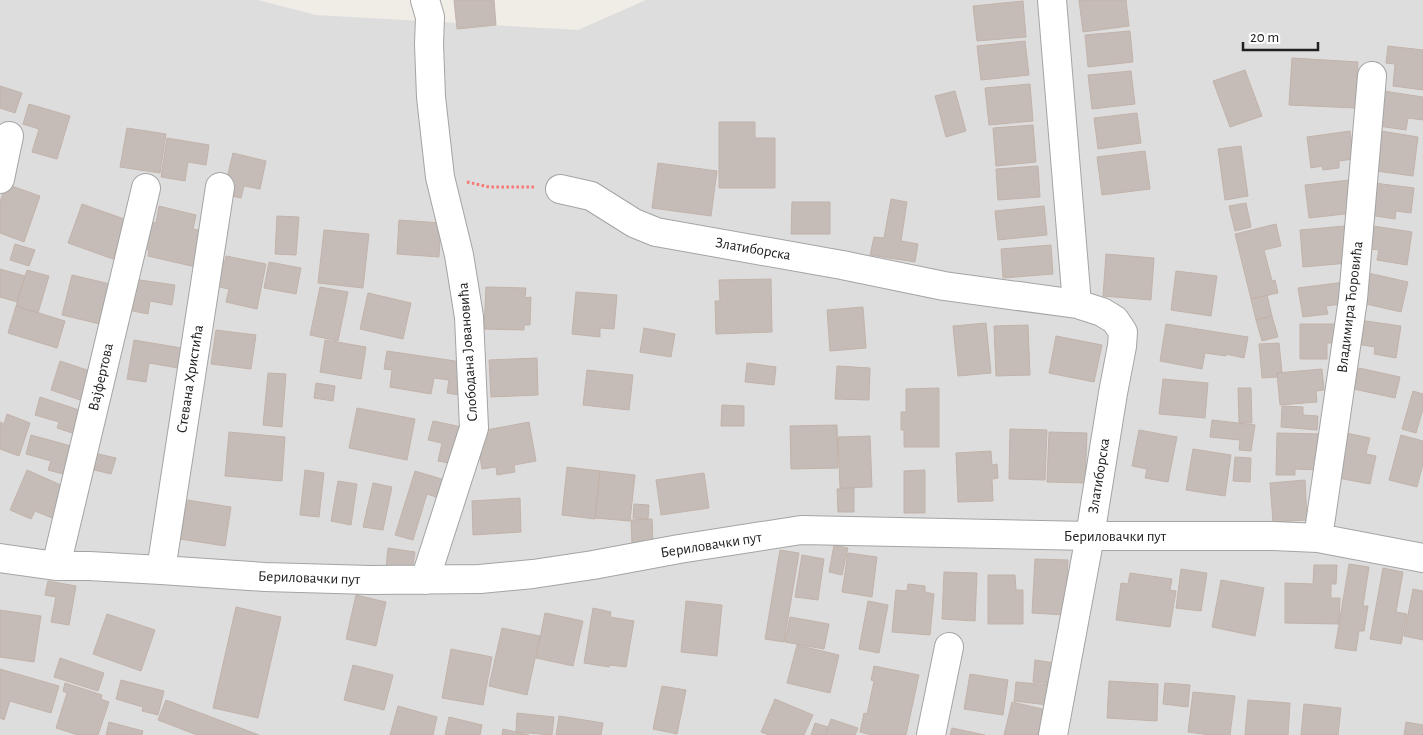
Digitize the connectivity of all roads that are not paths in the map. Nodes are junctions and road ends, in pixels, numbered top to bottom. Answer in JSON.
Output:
{"nodes":[{"id":1,"x":425,"y":0,"type":"edge"},
{"id":2,"x":1052,"y":0,"type":"edge"},
{"id":3,"x":1372,"y":76,"type":"dead end"},
{"id":4,"x":8,"y":136,"type":"dead end"},
{"id":5,"x":0,"y":179,"type":"edge"},
{"id":6,"x":220,"y":187,"type":"dead end"},
{"id":7,"x":146,"y":188,"type":"dead end"},
{"id":8,"x":560,"y":189,"type":"road end"},
{"id":9,"x":1077,"y":304,"type":"junction"},
{"id":10,"x":1090,"y":536,"type":"junction"},
{"id":11,"x":1318,"y":538,"type":"junction"},
{"id":12,"x":0,"y":558,"type":"edge"},
{"id":13,"x":1423,"y":558,"type":"edge"},
{"id":14,"x":56,"y":566,"type":"junction"},
{"id":15,"x":161,"y":570,"type":"junction"},
{"id":16,"x":424,"y":580,"type":"junction"},
{"id":17,"x":949,"y":648,"type":"dead end"},
{"id":18,"x":1061,"y":733,"type":"edge"},
{"id":19,"x":931,"y":735,"type":"edge"}],
"edges":[{"from":1,"to":16,"type":"street","name":"Слободана Јовановића"},
{"from":2,"to":9,"type":"street"},
{"from":3,"to":11,"type":"street","name":"Владимира Ћоровића"},
{"from":4,"to":5,"type":"street"},
{"from":6,"to":15,"type":"street","name":"Стевана Христића"},
{"from":7,"to":14,"type":"street","name":"Вајфертова"},
{"from":8,"to":9,"type":"street","name":"Златиборска"},
{"from":9,"to":10,"type":"street","name":"Златиборска"},
{"from":10,"to":11,"type":"street","name":"Бериловачки пут"},
{"from":10,"to":16,"type":"street","name":"Бериловачки пут"},
{"from":10,"to":18,"type":"street","name":"Златиборска"},
{"from":11,"to":13,"type":"street","name":"Бериловачки пут"},
{"from":12,"to":14,"type":"street","name":"Бериловачки пут"},
{"from":14,"to":15,"type":"street","name":"Бериловачки пут"},
{"from":15,"to":16,"type":"street","name":"Бериловачки пут"},
{"from":17,"to":19,"type":"street"}]}
